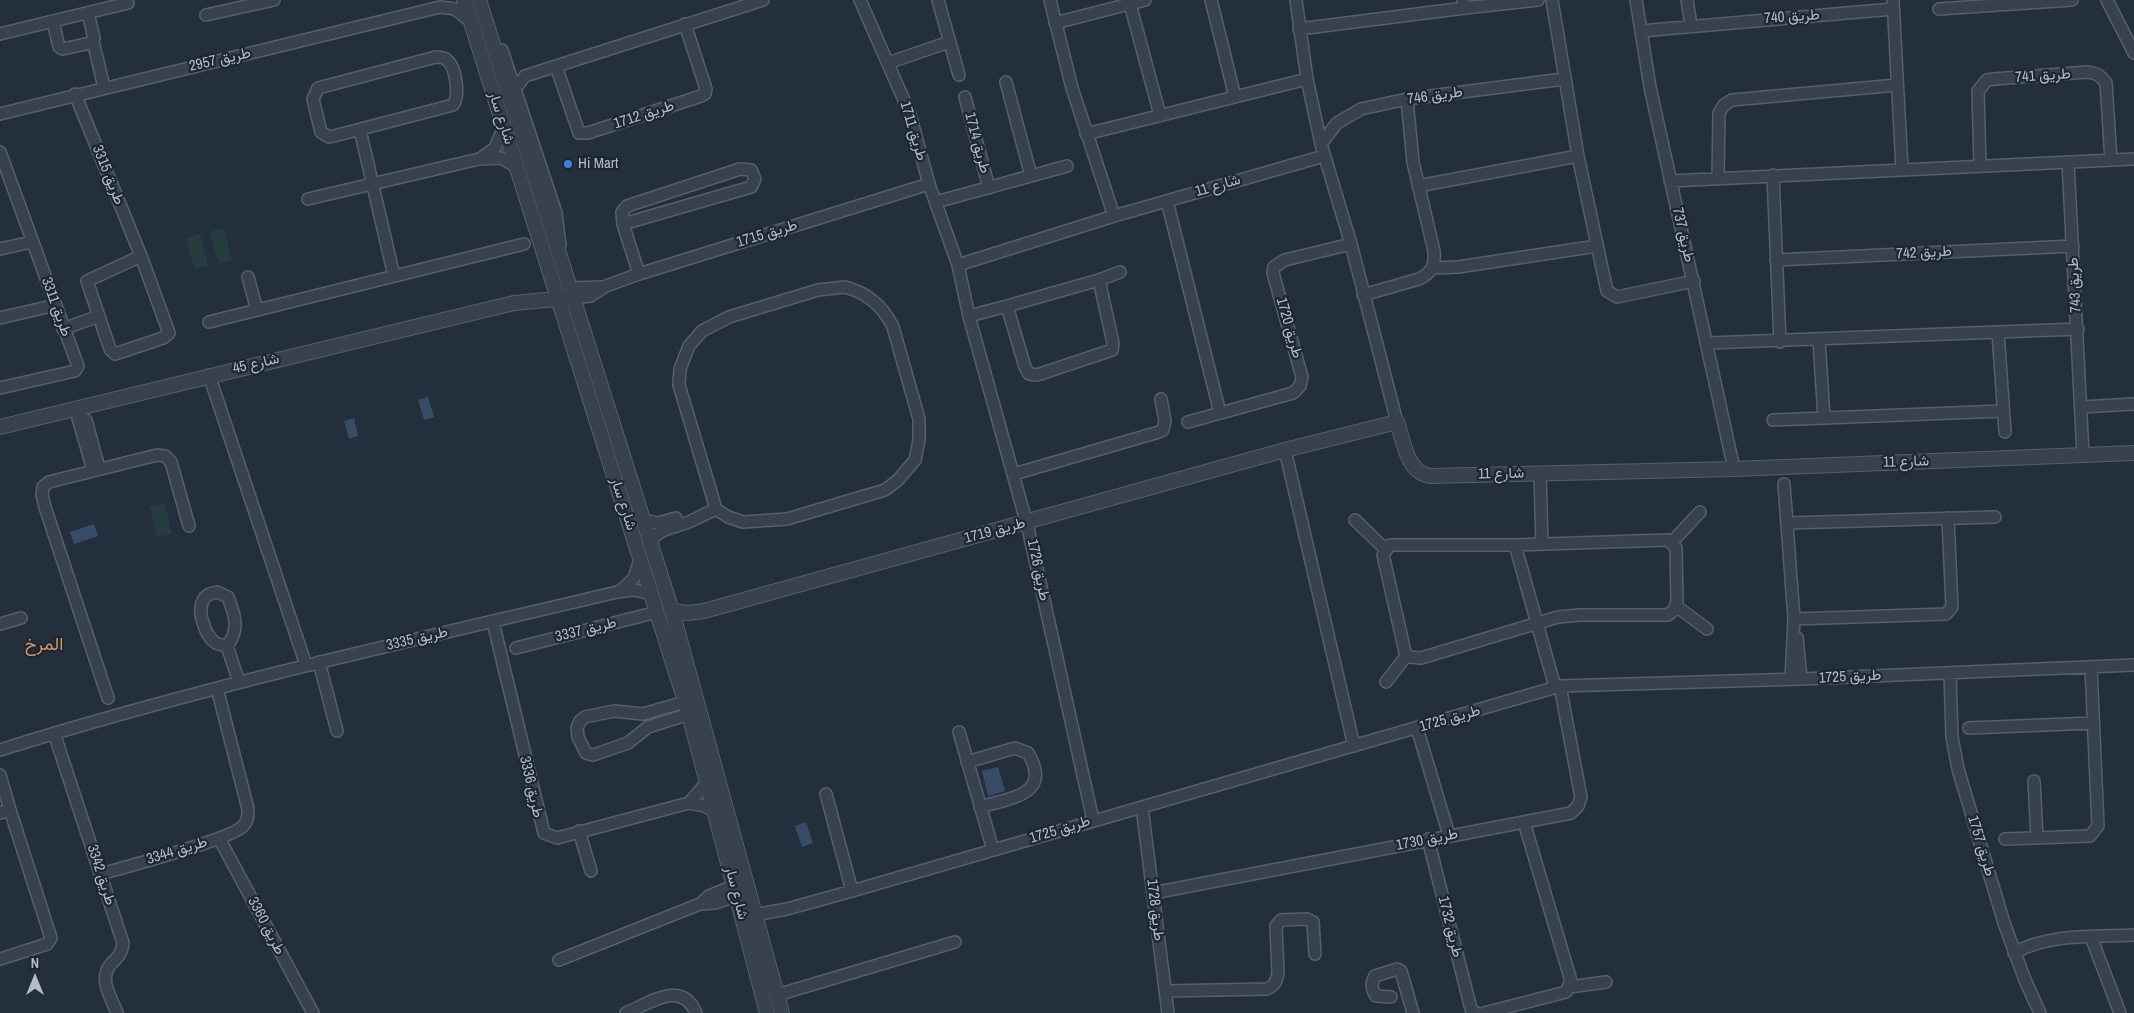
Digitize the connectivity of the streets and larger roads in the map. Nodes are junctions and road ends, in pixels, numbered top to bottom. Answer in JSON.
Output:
{"nodes":[{"id":1,"x":218,"y":0,"type":"edge"},
{"id":2,"x":274,"y":0,"type":"edge"},
{"id":3,"x":464,"y":0,"type":"edge"},
{"id":4,"x":479,"y":0,"type":"edge"},
{"id":5,"x":763,"y":0,"type":"edge"},
{"id":6,"x":860,"y":0,"type":"edge"},
{"id":7,"x":938,"y":0,"type":"edge"},
{"id":8,"x":1050,"y":0,"type":"edge"},
{"id":9,"x":1145,"y":0,"type":"edge"},
{"id":10,"x":1211,"y":0,"type":"edge"},
{"id":11,"x":1296,"y":0,"type":"edge"},
{"id":12,"x":1538,"y":0,"type":"edge"},
{"id":13,"x":1552,"y":0,"type":"edge"},
{"id":14,"x":1636,"y":0,"type":"edge"},
{"id":15,"x":1687,"y":0,"type":"edge"},
{"id":16,"x":2072,"y":0,"type":"edge"},
{"id":17,"x":2107,"y":0,"type":"edge"},
{"id":18,"x":260,"y":1,"type":"edge"},
{"id":19,"x":2046,"y":1,"type":"edge"},
{"id":20,"x":128,"y":3,"type":"dead end"},
{"id":21,"x":444,"y":4,"type":"edge"},
{"id":22,"x":1130,"y":4,"type":"junction"},
{"id":23,"x":1464,"y":4,"type":"edge"},
{"id":24,"x":1971,"y":4,"type":"edge"},
{"id":25,"x":1893,"y":5,"type":"edge"},
{"id":26,"x":1939,"y":9,"type":"dead end"},
{"id":27,"x":221,"y":12,"type":"junction"},
{"id":28,"x":88,"y":13,"type":"junction"},
{"id":29,"x":206,"y":15,"type":"dead end"},
{"id":30,"x":53,"y":21,"type":"junction"},
{"id":31,"x":470,"y":21,"type":"junction"},
{"id":32,"x":1055,"y":22,"type":"junction"},
{"id":33,"x":685,"y":24,"type":"junction"},
{"id":34,"x":1691,"y":25,"type":"junction"},
{"id":35,"x":1299,"y":29,"type":"junction"},
{"id":36,"x":1641,"y":31,"type":"junction"},
{"id":37,"x":0,"y":34,"type":"edge"},
{"id":38,"x":490,"y":34,"type":"junction"},
{"id":39,"x":93,"y":41,"type":"junction"},
{"id":40,"x":949,"y":42,"type":"junction"},
{"id":41,"x":2134,"y":53,"type":"edge"},
{"id":42,"x":888,"y":63,"type":"junction"},
{"id":43,"x":556,"y":66,"type":"junction"},
{"id":44,"x":508,"y":70,"type":"junction"},
{"id":45,"x":959,"y":75,"type":"dead end"},
{"id":46,"x":526,"y":76,"type":"junction"},
{"id":47,"x":1307,"y":78,"type":"junction"},
{"id":48,"x":1564,"y":79,"type":"junction"},
{"id":49,"x":1006,"y":82,"type":"dead end"},
{"id":50,"x":1897,"y":85,"type":"junction"},
{"id":51,"x":104,"y":87,"type":"junction"},
{"id":52,"x":515,"y":89,"type":"junction"},
{"id":53,"x":75,"y":94,"type":"junction"},
{"id":54,"x":965,"y":97,"type":"dead end"},
{"id":55,"x":1235,"y":97,"type":"junction"},
{"id":56,"x":1407,"y":99,"type":"junction"},
{"id":57,"x":0,"y":114,"type":"edge"},
{"id":58,"x":1160,"y":116,"type":"junction"},
{"id":59,"x":504,"y":127,"type":"junction"},
{"id":60,"x":360,"y":130,"type":"junction"},
{"id":61,"x":1086,"y":134,"type":"junction"},
{"id":62,"x":1323,"y":150,"type":"junction"},
{"id":63,"x":0,"y":152,"type":"edge"},
{"id":64,"x":1578,"y":156,"type":"junction"},
{"id":65,"x":480,"y":159,"type":"junction"},
{"id":66,"x":2134,"y":159,"type":"edge"},
{"id":67,"x":2111,"y":160,"type":"junction"},
{"id":68,"x":2068,"y":162,"type":"junction"},
{"id":69,"x":1980,"y":165,"type":"junction"},
{"id":70,"x":1068,"y":166,"type":"dead end"},
{"id":71,"x":516,"y":167,"type":"junction"},
{"id":72,"x":1902,"y":169,"type":"junction"},
{"id":73,"x":1773,"y":175,"type":"junction"},
{"id":74,"x":1031,"y":176,"type":"junction"},
{"id":75,"x":1718,"y":177,"type":"junction"},
{"id":76,"x":1670,"y":181,"type":"junction"},
{"id":77,"x":372,"y":183,"type":"junction"},
{"id":78,"x":929,"y":184,"type":"junction"},
{"id":79,"x":1418,"y":186,"type":"junction"},
{"id":80,"x":989,"y":188,"type":"junction"},
{"id":81,"x":308,"y":199,"type":"dead end"},
{"id":82,"x":1167,"y":201,"type":"junction"},
{"id":83,"x":936,"y":202,"type":"junction"},
{"id":84,"x":1114,"y":216,"type":"junction"},
{"id":85,"x":623,"y":224,"type":"junction"},
{"id":86,"x":32,"y":242,"type":"junction"},
{"id":87,"x":524,"y":244,"type":"dead end"},
{"id":88,"x":1351,"y":244,"type":"junction"},
{"id":89,"x":1597,"y":246,"type":"junction"},
{"id":90,"x":2073,"y":246,"type":"junction"},
{"id":91,"x":0,"y":249,"type":"edge"},
{"id":92,"x":141,"y":256,"type":"junction"},
{"id":93,"x":560,"y":257,"type":"junction"},
{"id":94,"x":1776,"y":260,"type":"junction"},
{"id":95,"x":958,"y":265,"type":"junction"},
{"id":96,"x":1434,"y":268,"type":"junction"},
{"id":97,"x":1120,"y":272,"type":"dead end"},
{"id":98,"x":639,"y":274,"type":"junction"},
{"id":99,"x":394,"y":276,"type":"junction"},
{"id":100,"x":248,"y":277,"type":"dead end"},
{"id":101,"x":1099,"y":280,"type":"junction"},
{"id":102,"x":1694,"y":280,"type":"junction"},
{"id":103,"x":572,"y":293,"type":"junction"},
{"id":104,"x":557,"y":294,"type":"junction"},
{"id":105,"x":1363,"y":295,"type":"junction"},
{"id":106,"x":56,"y":305,"type":"junction"},
{"id":107,"x":1007,"y":306,"type":"junction"},
{"id":108,"x":257,"y":310,"type":"junction"},
{"id":109,"x":99,"y":316,"type":"junction"},
{"id":110,"x":969,"y":316,"type":"junction"},
{"id":111,"x":0,"y":318,"type":"edge"},
{"id":112,"x":209,"y":322,"type":"dead end"},
{"id":113,"x":64,"y":329,"type":"junction"},
{"id":114,"x":2078,"y":329,"type":"junction"},
{"id":115,"x":1998,"y":332,"type":"junction"},
{"id":116,"x":1819,"y":340,"type":"junction"},
{"id":117,"x":1780,"y":342,"type":"junction"},
{"id":118,"x":1708,"y":343,"type":"junction"},
{"id":119,"x":209,"y":375,"type":"junction"},
{"id":120,"x":0,"y":388,"type":"edge"},
{"id":121,"x":1161,"y":399,"type":"dead end"},
{"id":122,"x":2134,"y":404,"type":"edge"},
{"id":123,"x":2081,"y":407,"type":"junction"},
{"id":124,"x":2003,"y":411,"type":"junction"},
{"id":125,"x":79,"y":412,"type":"junction"},
{"id":126,"x":1220,"y":413,"type":"junction"},
{"id":127,"x":1824,"y":418,"type":"junction"},
{"id":128,"x":1773,"y":420,"type":"dead end"},
{"id":129,"x":1188,"y":422,"type":"dead end"},
{"id":130,"x":1397,"y":422,"type":"junction"},
{"id":131,"x":0,"y":427,"type":"edge"},
{"id":132,"x":2005,"y":432,"type":"dead end"},
{"id":133,"x":1285,"y":450,"type":"junction"},
{"id":134,"x":2134,"y":453,"type":"edge"},
{"id":135,"x":2082,"y":455,"type":"junction"},
{"id":136,"x":96,"y":469,"type":"junction"},
{"id":137,"x":1734,"y":469,"type":"junction"},
{"id":138,"x":1540,"y":473,"type":"junction"},
{"id":139,"x":1014,"y":474,"type":"junction"},
{"id":140,"x":1784,"y":484,"type":"dead end"},
{"id":141,"x":716,"y":509,"type":"junction"},
{"id":142,"x":1700,"y":512,"type":"dead end"},
{"id":143,"x":702,"y":514,"type":"junction"},
{"id":144,"x":1995,"y":517,"type":"dead end"},
{"id":145,"x":1948,"y":518,"type":"junction"},
{"id":146,"x":644,"y":520,"type":"junction"},
{"id":147,"x":1355,"y":520,"type":"dead end"},
{"id":148,"x":1027,"y":522,"type":"junction"},
{"id":149,"x":1788,"y":523,"type":"junction"},
{"id":150,"x":189,"y":526,"type":"dead end"},
{"id":151,"x":1672,"y":542,"type":"junction"},
{"id":152,"x":650,"y":543,"type":"junction"},
{"id":153,"x":1542,"y":544,"type":"junction"},
{"id":154,"x":1515,"y":545,"type":"junction"},
{"id":155,"x":1385,"y":549,"type":"junction"},
{"id":156,"x":640,"y":558,"type":"junction"},
{"id":157,"x":617,"y":592,"type":"junction"},
{"id":158,"x":652,"y":594,"type":"junction"},
{"id":159,"x":1676,"y":606,"type":"junction"},
{"id":160,"x":672,"y":611,"type":"junction"},
{"id":161,"x":704,"y":611,"type":"junction"},
{"id":162,"x":657,"y":612,"type":"junction"},
{"id":163,"x":22,"y":618,"type":"dead end"},
{"id":164,"x":1794,"y":619,"type":"junction"},
{"id":165,"x":493,"y":622,"type":"junction"},
{"id":166,"x":0,"y":624,"type":"edge"},
{"id":167,"x":1537,"y":624,"type":"junction"},
{"id":168,"x":1707,"y":629,"type":"dead end"},
{"id":169,"x":679,"y":634,"type":"junction"},
{"id":170,"x":227,"y":646,"type":"junction"},
{"id":171,"x":516,"y":648,"type":"dead end"},
{"id":172,"x":1407,"y":655,"type":"junction"},
{"id":173,"x":319,"y":662,"type":"junction"},
{"id":174,"x":306,"y":665,"type":"junction"},
{"id":175,"x":2134,"y":665,"type":"edge"},
{"id":176,"x":2091,"y":668,"type":"junction"},
{"id":177,"x":1950,"y":673,"type":"junction"},
{"id":178,"x":1796,"y":680,"type":"junction"},
{"id":179,"x":238,"y":682,"type":"junction"},
{"id":180,"x":1386,"y":682,"type":"dead end"},
{"id":181,"x":1558,"y":687,"type":"junction"},
{"id":182,"x":217,"y":688,"type":"junction"},
{"id":183,"x":108,"y":698,"type":"dead end"},
{"id":184,"x":687,"y":708,"type":"junction"},
{"id":185,"x":2093,"y":723,"type":"junction"},
{"id":186,"x":1418,"y":728,"type":"junction"},
{"id":187,"x":1969,"y":728,"type":"dead end"},
{"id":188,"x":338,"y":731,"type":"dead end"},
{"id":189,"x":54,"y":732,"type":"junction"},
{"id":190,"x":959,"y":732,"type":"dead end"},
{"id":191,"x":1354,"y":746,"type":"junction"},
{"id":192,"x":0,"y":750,"type":"edge"},
{"id":193,"x":967,"y":762,"type":"junction"},
{"id":194,"x":0,"y":775,"type":"edge"},
{"id":195,"x":2034,"y":781,"type":"dead end"},
{"id":196,"x":707,"y":782,"type":"junction"},
{"id":197,"x":826,"y":794,"type":"dead end"},
{"id":198,"x":689,"y":802,"type":"junction"},
{"id":199,"x":980,"y":807,"type":"junction"},
{"id":200,"x":1142,"y":807,"type":"junction"},
{"id":201,"x":715,"y":811,"type":"junction"},
{"id":202,"x":5,"y":812,"type":"edge"},
{"id":203,"x":1093,"y":820,"type":"junction"},
{"id":204,"x":1524,"y":822,"type":"junction"},
{"id":205,"x":579,"y":831,"type":"junction"},
{"id":206,"x":1449,"y":835,"type":"junction"},
{"id":207,"x":219,"y":838,"type":"junction"},
{"id":208,"x":2037,"y":838,"type":"junction"},
{"id":209,"x":1428,"y":839,"type":"junction"},
{"id":210,"x":2005,"y":839,"type":"dead end"},
{"id":211,"x":993,"y":850,"type":"junction"},
{"id":212,"x":591,"y":871,"type":"dead end"},
{"id":213,"x":101,"y":874,"type":"junction"},
{"id":214,"x":735,"y":891,"type":"junction"},
{"id":215,"x":852,"y":891,"type":"junction"},
{"id":216,"x":1153,"y":893,"type":"junction"},
{"id":217,"x":749,"y":920,"type":"junction"},
{"id":218,"x":2134,"y":936,"type":"edge"},
{"id":219,"x":2091,"y":937,"type":"junction"},
{"id":220,"x":955,"y":942,"type":"dead end"},
{"id":221,"x":2014,"y":953,"type":"junction"},
{"id":222,"x":1315,"y":954,"type":"dead end"},
{"id":223,"x":0,"y":959,"type":"edge"},
{"id":224,"x":559,"y":960,"type":"dead end"},
{"id":225,"x":1606,"y":982,"type":"dead end"},
{"id":226,"x":1570,"y":987,"type":"junction"},
{"id":227,"x":1165,"y":991,"type":"junction"},
{"id":228,"x":776,"y":995,"type":"junction"},
{"id":229,"x":1391,"y":997,"type":"dead end"},
{"id":230,"x":117,"y":1013,"type":"edge"},
{"id":231,"x":313,"y":1013,"type":"edge"},
{"id":232,"x":626,"y":1013,"type":"edge"},
{"id":233,"x":696,"y":1013,"type":"edge"},
{"id":234,"x":767,"y":1013,"type":"edge"},
{"id":235,"x":782,"y":1013,"type":"edge"},
{"id":236,"x":1168,"y":1013,"type":"edge"},
{"id":237,"x":1413,"y":1013,"type":"edge"},
{"id":238,"x":1476,"y":1013,"type":"edge"},
{"id":239,"x":1484,"y":1013,"type":"edge"},
{"id":240,"x":2040,"y":1013,"type":"edge"},
{"id":241,"x":2120,"y":1013,"type":"edge"}],
"edges":[{"from":1,"to":27,"type":"street"},
{"from":2,"to":18,"type":"street"},
{"from":3,"to":31,"type":"street","name":"شارع سار"},
{"from":4,"to":38,"type":"street","name":"شارع سار"},
{"from":5,"to":33,"type":"street"},
{"from":6,"to":42,"type":"street","name":"طريق 1711"},
{"from":7,"to":40,"type":"street"},
{"from":8,"to":32,"type":"street"},
{"from":9,"to":22,"type":"street"},
{"from":10,"to":55,"type":"street"},
{"from":11,"to":35,"type":"street"},
{"from":12,"to":23,"type":"street"},
{"from":13,"to":48,"type":"street"},
{"from":14,"to":36,"type":"street","name":"طريق 737"},
{"from":15,"to":34,"type":"street"},
{"from":16,"to":19,"type":"street"},
{"from":17,"to":41,"type":"street"},
{"from":18,"to":27,"type":"street"},
{"from":19,"to":24,"type":"street"},
{"from":20,"to":28,"type":"street"},
{"from":21,"to":31,"type":"street","name":"طريق 2957"},
{"from":21,"to":51,"type":"street","name":"طريق 2957"},
{"from":22,"to":32,"type":"street"},
{"from":22,"to":58,"type":"street"},
{"from":23,"to":35,"type":"street"},
{"from":24,"to":26,"type":"street"},
{"from":25,"to":34,"type":"street","name":"طريق 740"},
{"from":25,"to":50,"type":"street"},
{"from":27,"to":29,"type":"street"},
{"from":28,"to":30,"type":"street"},
{"from":28,"to":39,"type":"street"},
{"from":30,"to":37,"type":"street"},
{"from":30,"to":39,"type":"street"},
{"from":31,"to":59,"type":"street","name":"شارع سار"},
{"from":32,"to":61,"type":"street"},
{"from":33,"to":43,"type":"street"},
{"from":33,"to":43,"type":"street","name":"طريق 1712"},
{"from":34,"to":36,"type":"street","name":"طريق 740"},
{"from":35,"to":47,"type":"street"},
{"from":36,"to":76,"type":"street","name":"طريق 737"},
{"from":38,"to":44,"type":"street"},
{"from":38,"to":93,"type":"street","name":"شارع سار"},
{"from":39,"to":51,"type":"street"},
{"from":40,"to":42,"type":"street"},
{"from":40,"to":45,"type":"street"},
{"from":42,"to":78,"type":"street","name":"طريق 1711"},
{"from":43,"to":46,"type":"street"},
{"from":44,"to":46,"type":"street"},
{"from":44,"to":52,"type":"street"},
{"from":46,"to":52,"type":"street"},
{"from":47,"to":55,"type":"street"},
{"from":47,"to":62,"type":"street"},
{"from":48,"to":56,"type":"street","name":"طريق 746"},
{"from":48,"to":64,"type":"street"},
{"from":49,"to":74,"type":"street"},
{"from":50,"to":72,"type":"street"},
{"from":50,"to":75,"type":"street"},
{"from":51,"to":53,"type":"street","name":"طريق 2957"},
{"from":52,"to":93,"type":"street"},
{"from":53,"to":57,"type":"street","name":"طريق 2957"},
{"from":53,"to":92,"type":"street","name":"طريق 3315"},
{"from":54,"to":80,"type":"street","name":"طريق 1714"},
{"from":55,"to":58,"type":"street"},
{"from":56,"to":62,"type":"street","name":"طريق 746"},
{"from":56,"to":79,"type":"street"},
{"from":58,"to":61,"type":"street"},
{"from":59,"to":65,"type":"street"},
{"from":59,"to":71,"type":"street","name":"شارع سار"},
{"from":60,"to":60,"type":"street"},
{"from":60,"to":77,"type":"street"},
{"from":61,"to":84,"type":"street"},
{"from":62,"to":82,"type":"street","name":"شارع 11"},
{"from":62,"to":88,"type":"street","name":"شارع 11"},
{"from":63,"to":86,"type":"street","name":"طريق 3311"},
{"from":64,"to":79,"type":"street"},
{"from":64,"to":89,"type":"street"},
{"from":65,"to":71,"type":"street"},
{"from":65,"to":77,"type":"street"},
{"from":66,"to":67,"type":"street"},
{"from":67,"to":68,"type":"street"},
{"from":67,"to":69,"type":"street","name":"طريق 741"},
{"from":68,"to":69,"type":"street"},
{"from":68,"to":90,"type":"street","name":"طريق 743"},
{"from":69,"to":72,"type":"street"},
{"from":70,"to":74,"type":"street"},
{"from":71,"to":104,"type":"street","name":"شارع سار"},
{"from":72,"to":73,"type":"street"},
{"from":73,"to":75,"type":"street"},
{"from":73,"to":94,"type":"street"},
{"from":74,"to":80,"type":"street"},
{"from":75,"to":76,"type":"street"},
{"from":76,"to":102,"type":"street","name":"طريق 737"},
{"from":77,"to":81,"type":"street"},
{"from":77,"to":99,"type":"street"},
{"from":78,"to":83,"type":"street","name":"طريق 1711"},
{"from":78,"to":98,"type":"street","name":"طريق 1715"},
{"from":79,"to":96,"type":"street"},
{"from":80,"to":83,"type":"street"},
{"from":82,"to":84,"type":"street","name":"شارع 11"},
{"from":82,"to":126,"type":"street"},
{"from":83,"to":95,"type":"street","name":"طريق 1711"},
{"from":84,"to":95,"type":"street","name":"شارع 11"},
{"from":85,"to":85,"type":"street"},
{"from":85,"to":98,"type":"street"},
{"from":86,"to":91,"type":"street"},
{"from":86,"to":106,"type":"street","name":"طريق 3311"},
{"from":87,"to":99,"type":"street"},
{"from":88,"to":105,"type":"street","name":"شارع 11"},
{"from":88,"to":126,"type":"street","name":"طريق 1720"},
{"from":89,"to":96,"type":"street"},
{"from":89,"to":102,"type":"street"},
{"from":90,"to":94,"type":"street","name":"طريق 742"},
{"from":90,"to":114,"type":"street","name":"طريق 743"},
{"from":92,"to":109,"type":"street","name":"طريق 3315"},
{"from":92,"to":109,"type":"street","name":"طريق 3315"},
{"from":93,"to":103,"type":"street","name":"شارع سار"},
{"from":94,"to":117,"type":"street"},
{"from":95,"to":110,"type":"street","name":"طريق 1726"},
{"from":96,"to":105,"type":"street"},
{"from":97,"to":101,"type":"street"},
{"from":98,"to":103,"type":"street","name":"طريق 1715"},
{"from":99,"to":108,"type":"street"},
{"from":100,"to":108,"type":"street"},
{"from":101,"to":107,"type":"street"},
{"from":101,"to":107,"type":"street"},
{"from":102,"to":118,"type":"street","name":"طريق 737"},
{"from":103,"to":104,"type":"street","name":"شارع 45"},
{"from":103,"to":146,"type":"street","name":"شارع سار"},
{"from":104,"to":119,"type":"street","name":"شارع 45"},
{"from":104,"to":156,"type":"street","name":"شارع سار"},
{"from":105,"to":130,"type":"street","name":"شارع 11"},
{"from":106,"to":111,"type":"street"},
{"from":106,"to":113,"type":"street","name":"طريق 3311"},
{"from":107,"to":110,"type":"street"},
{"from":108,"to":112,"type":"street"},
{"from":109,"to":113,"type":"street"},
{"from":110,"to":139,"type":"street","name":"طريق 1726"},
{"from":113,"to":120,"type":"street","name":"طريق 3311"},
{"from":114,"to":115,"type":"street"},
{"from":114,"to":123,"type":"street","name":"طريق 743"},
{"from":115,"to":116,"type":"street"},
{"from":115,"to":124,"type":"street"},
{"from":116,"to":117,"type":"street"},
{"from":116,"to":127,"type":"street"},
{"from":117,"to":118,"type":"street"},
{"from":118,"to":137,"type":"street","name":"طريق 737"},
{"from":119,"to":125,"type":"street","name":"شارع 45"},
{"from":119,"to":174,"type":"street"},
{"from":121,"to":139,"type":"street"},
{"from":122,"to":123,"type":"street"},
{"from":123,"to":135,"type":"street","name":"طريق 743"},
{"from":124,"to":127,"type":"street"},
{"from":124,"to":132,"type":"street"},
{"from":125,"to":131,"type":"street","name":"شارع 45"},
{"from":125,"to":136,"type":"street"},
{"from":126,"to":129,"type":"street","name":"طريق 1720"},
{"from":127,"to":128,"type":"street"},
{"from":130,"to":133,"type":"street","name":"طريق 1719"},
{"from":130,"to":138,"type":"street","name":"شارع 11"},
{"from":133,"to":148,"type":"street","name":"طريق 1719"},
{"from":133,"to":191,"type":"street"},
{"from":134,"to":135,"type":"street","name":"شارع 11"},
{"from":135,"to":137,"type":"street","name":"شارع 11"},
{"from":136,"to":150,"type":"street"},
{"from":136,"to":183,"type":"street"},
{"from":137,"to":138,"type":"street","name":"شارع 11"},
{"from":138,"to":153,"type":"street"},
{"from":139,"to":148,"type":"street","name":"طريق 1726"},
{"from":140,"to":149,"type":"street"},
{"from":141,"to":141,"type":"street"},
{"from":141,"to":143,"type":"street"},
{"from":142,"to":151,"type":"street"},
{"from":143,"to":146,"type":"street"},
{"from":143,"to":152,"type":"street"},
{"from":144,"to":145,"type":"street"},
{"from":145,"to":149,"type":"street"},
{"from":145,"to":164,"type":"street"},
{"from":146,"to":152,"type":"street","name":"شارع سار"},
{"from":147,"to":155,"type":"street"},
{"from":148,"to":161,"type":"street","name":"طريق 1719"},
{"from":148,"to":203,"type":"street","name":"طريق 1726"},
{"from":149,"to":164,"type":"street"},
{"from":151,"to":153,"type":"street"},
{"from":151,"to":159,"type":"street"},
{"from":152,"to":160,"type":"street","name":"شارع سار"},
{"from":153,"to":154,"type":"street"},
{"from":154,"to":155,"type":"street"},
{"from":154,"to":167,"type":"street","name":"طريق 1730"},
{"from":155,"to":172,"type":"street"},
{"from":156,"to":157,"type":"street","name":"طريق 3335"},
{"from":156,"to":158,"type":"street","name":"شارع سار"},
{"from":157,"to":158,"type":"street","name":"طريق 3335"},
{"from":157,"to":165,"type":"street","name":"طريق 3335"},
{"from":158,"to":162,"type":"street","name":"شارع سار"},
{"from":159,"to":167,"type":"street"},
{"from":159,"to":168,"type":"street"},
{"from":160,"to":161,"type":"street","name":"طريق 1719"},
{"from":160,"to":169,"type":"street","name":"شارع سار"},
{"from":161,"to":169,"type":"street","name":"طريق 1719"},
{"from":162,"to":171,"type":"street","name":"طريق 3337"},
{"from":162,"to":184,"type":"street","name":"شارع سار"},
{"from":163,"to":166,"type":"street"},
{"from":164,"to":178,"type":"street"},
{"from":165,"to":173,"type":"street","name":"طريق 3335"},
{"from":165,"to":205,"type":"street","name":"طريق 3336"},
{"from":167,"to":172,"type":"street"},
{"from":167,"to":181,"type":"street","name":"طريق 1730"},
{"from":169,"to":217,"type":"street","name":"شارع سار"},
{"from":170,"to":170,"type":"street"},
{"from":170,"to":179,"type":"street"},
{"from":172,"to":180,"type":"street"},
{"from":173,"to":174,"type":"street","name":"طريق 3335"},
{"from":173,"to":188,"type":"street"},
{"from":174,"to":179,"type":"street","name":"طريق 3335"},
{"from":175,"to":176,"type":"street","name":"طريق 1725"},
{"from":176,"to":177,"type":"street","name":"طريق 1725"},
{"from":176,"to":185,"type":"street"},
{"from":177,"to":178,"type":"street","name":"طريق 1725"},
{"from":177,"to":221,"type":"street","name":"طريق 1757"},
{"from":178,"to":181,"type":"street","name":"طريق 1725"},
{"from":179,"to":182,"type":"street","name":"طريق 3335"},
{"from":181,"to":186,"type":"street","name":"طريق 1725"},
{"from":181,"to":204,"type":"street","name":"طريق 1730"},
{"from":182,"to":189,"type":"street","name":"طريق 3335"},
{"from":182,"to":207,"type":"street","name":"طريق 3344"},
{"from":184,"to":184,"type":"street"},
{"from":184,"to":196,"type":"street","name":"شارع سار"},
{"from":185,"to":187,"type":"street"},
{"from":185,"to":208,"type":"street"},
{"from":186,"to":191,"type":"street","name":"طريق 1725"},
{"from":186,"to":206,"type":"street"},
{"from":189,"to":192,"type":"street","name":"طريق 3335"},
{"from":189,"to":213,"type":"street","name":"طريق 3342"},
{"from":190,"to":193,"type":"street"},
{"from":191,"to":200,"type":"street","name":"طريق 1725"},
{"from":193,"to":199,"type":"street"},
{"from":193,"to":199,"type":"street"},
{"from":194,"to":202,"type":"street"},
{"from":195,"to":208,"type":"street"},
{"from":196,"to":198,"type":"street"},
{"from":196,"to":201,"type":"street","name":"شارع سار"},
{"from":197,"to":215,"type":"street"},
{"from":198,"to":201,"type":"street"},
{"from":198,"to":205,"type":"street","name":"طريق 3336"},
{"from":199,"to":211,"type":"street"},
{"from":200,"to":203,"type":"street","name":"طريق 1725"},
{"from":200,"to":216,"type":"street","name":"طريق 1728"},
{"from":201,"to":214,"type":"street","name":"شارع سار"},
{"from":202,"to":223,"type":"street"},
{"from":203,"to":211,"type":"street","name":"طريق 1725"},
{"from":204,"to":206,"type":"street","name":"طريق 1730"},
{"from":204,"to":226,"type":"street"},
{"from":205,"to":212,"type":"street"},
{"from":206,"to":209,"type":"street","name":"طريق 1730"},
{"from":207,"to":213,"type":"street","name":"طريق 3344"},
{"from":207,"to":231,"type":"street","name":"طريق 3360"},
{"from":208,"to":210,"type":"street"},
{"from":209,"to":216,"type":"street","name":"طريق 1730"},
{"from":209,"to":238,"type":"street","name":"طريق 1732"},
{"from":211,"to":215,"type":"street","name":"طريق 1725"},
{"from":213,"to":230,"type":"street","name":"طريق 3342"},
{"from":214,"to":217,"type":"street","name":"شارع سار"},
{"from":214,"to":224,"type":"street"},
{"from":215,"to":217,"type":"street","name":"طريق 1725"},
{"from":216,"to":227,"type":"street","name":"طريق 1728"},
{"from":217,"to":228,"type":"street","name":"شارع سار"},
{"from":217,"to":234,"type":"street","name":"شارع سار"},
{"from":218,"to":219,"type":"street"},
{"from":219,"to":221,"type":"street"},
{"from":219,"to":241,"type":"street"},
{"from":220,"to":228,"type":"street"},
{"from":221,"to":240,"type":"street","name":"طريق 1757"},
{"from":222,"to":227,"type":"street"},
{"from":225,"to":226,"type":"street"},
{"from":226,"to":239,"type":"street"},
{"from":227,"to":236,"type":"street","name":"طريق 1728"},
{"from":228,"to":235,"type":"street","name":"شارع سار"},
{"from":229,"to":237,"type":"street"},
{"from":232,"to":233,"type":"street"}]}
